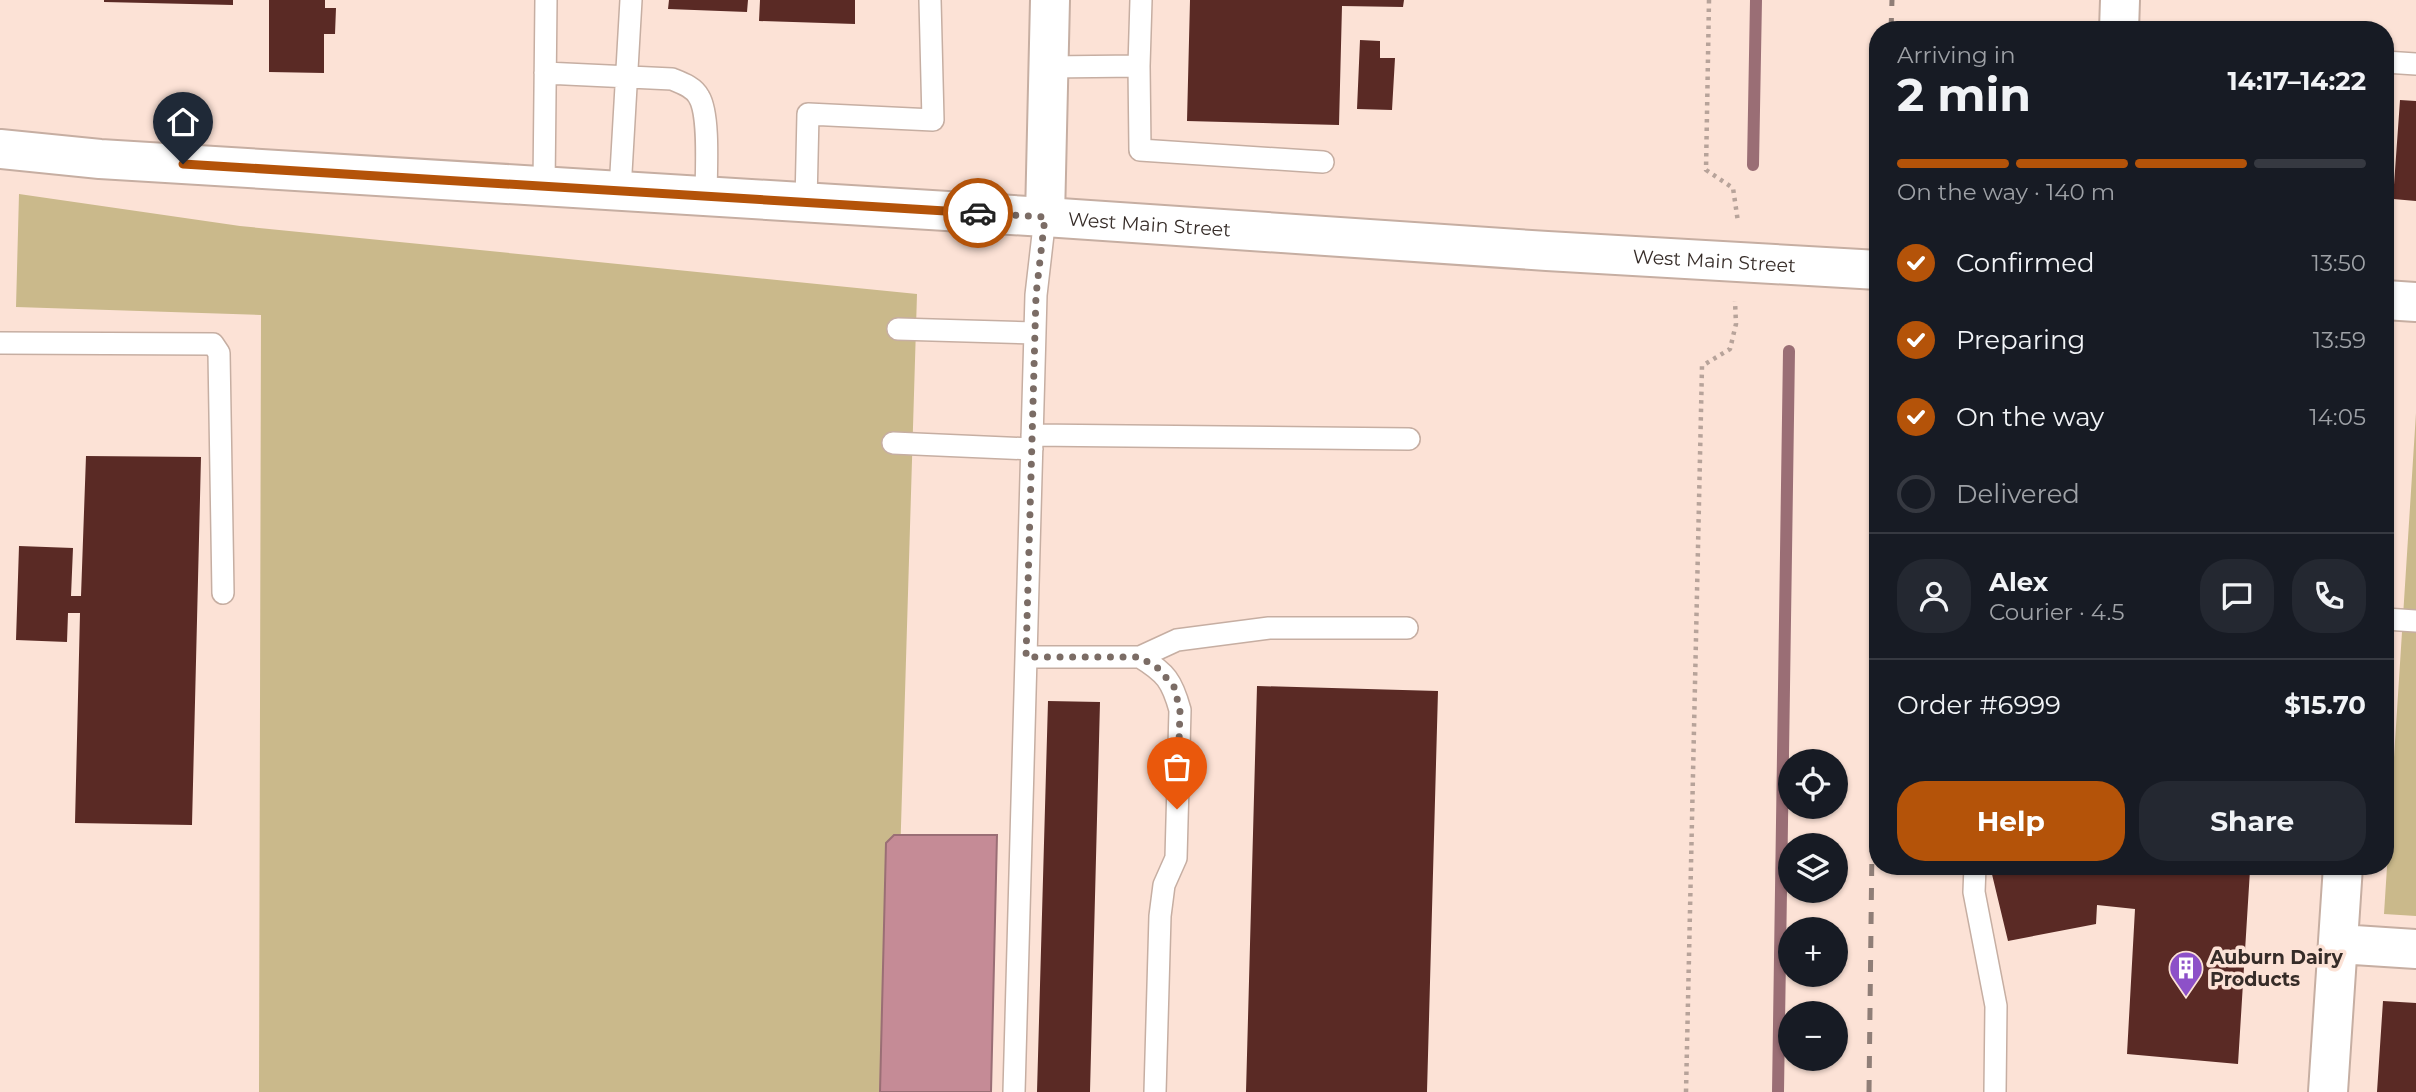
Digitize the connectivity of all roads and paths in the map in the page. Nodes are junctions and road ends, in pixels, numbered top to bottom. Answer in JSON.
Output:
{"nodes":[{"id":1,"x":546,"y":0,"type":"edge"},
{"id":2,"x":631,"y":0,"type":"edge"},
{"id":3,"x":930,"y":0,"type":"edge"},
{"id":4,"x":1050,"y":0,"type":"edge"},
{"id":5,"x":1141,"y":0,"type":"edge"},
{"id":6,"x":1709,"y":0,"type":"edge"},
{"id":7,"x":2120,"y":0,"type":"edge"},
{"id":8,"x":2119,"y":21,"type":"edge"},
{"id":9,"x":2394,"y":63,"type":"edge"},
{"id":10,"x":2416,"y":64,"type":"edge"},
{"id":11,"x":1139,"y":66,"type":"junction"},
{"id":12,"x":1048,"y":67,"type":"junction"},
{"id":13,"x":545,"y":73,"type":"junction"},
{"id":14,"x":627,"y":77,"type":"junction"},
{"id":15,"x":0,"y":149,"type":"edge"},
{"id":16,"x":1323,"y":162,"type":"dead end"},
{"id":17,"x":544,"y":186,"type":"junction"},
{"id":18,"x":620,"y":190,"type":"junction"},
{"id":19,"x":706,"y":196,"type":"junction"},
{"id":20,"x":806,"y":202,"type":"junction"},
{"id":21,"x":1045,"y":217,"type":"junction"},
{"id":22,"x":1738,"y":230,"type":"dead end"},
{"id":23,"x":1869,"y":269,"type":"edge"},
{"id":24,"x":1735,"y":294,"type":"dead end"},
{"id":25,"x":2394,"y":301,"type":"edge"},
{"id":26,"x":2416,"y":302,"type":"edge"},
{"id":27,"x":898,"y":330,"type":"dead end"},
{"id":28,"x":1035,"y":333,"type":"junction"},
{"id":29,"x":0,"y":343,"type":"edge"},
{"id":30,"x":1409,"y":439,"type":"dead end"},
{"id":31,"x":1032,"y":442,"type":"junction"},
{"id":32,"x":893,"y":443,"type":"dead end"},
{"id":33,"x":223,"y":593,"type":"dead end"},
{"id":34,"x":2394,"y":620,"type":"edge"},
{"id":35,"x":2416,"y":621,"type":"edge"},
{"id":36,"x":1407,"y":628,"type":"dead end"},
{"id":37,"x":1026,"y":657,"type":"junction"},
{"id":38,"x":1140,"y":657,"type":"junction"},
{"id":39,"x":1975,"y":875,"type":"edge"},
{"id":40,"x":2343,"y":875,"type":"edge"},
{"id":41,"x":2339,"y":944,"type":"junction"},
{"id":42,"x":2416,"y":950,"type":"edge"},
{"id":43,"x":1014,"y":1092,"type":"edge"},
{"id":44,"x":1155,"y":1092,"type":"edge"},
{"id":45,"x":1686,"y":1092,"type":"edge"},
{"id":46,"x":1996,"y":1092,"type":"edge"},
{"id":47,"x":2329,"y":1092,"type":"edge"}],
"edges":[{"from":1,"to":13,"type":"lane"},
{"from":2,"to":14,"type":"lane"},
{"from":3,"to":20,"type":"lane"},
{"from":4,"to":12,"type":"main road"},
{"from":5,"to":11,"type":"lane"},
{"from":6,"to":22,"type":"path"},
{"from":7,"to":8,"type":"main road"},
{"from":9,"to":10,"type":"lane"},
{"from":11,"to":12,"type":"lane"},
{"from":11,"to":16,"type":"lane"},
{"from":12,"to":21,"type":"main road"},
{"from":13,"to":14,"type":"lane"},
{"from":13,"to":17,"type":"lane"},
{"from":14,"to":18,"type":"lane"},
{"from":14,"to":19,"type":"lane"},
{"from":15,"to":17,"type":"main road","name":"West Main Street"},
{"from":17,"to":18,"type":"main road","name":"West Main Street"},
{"from":18,"to":19,"type":"main road","name":"West Main Street"},
{"from":19,"to":20,"type":"main road","name":"West Main Street"},
{"from":20,"to":21,"type":"main road","name":"West Main Street"},
{"from":21,"to":23,"type":"main road","name":"West Main Street"},
{"from":21,"to":28,"type":"lane"},
{"from":24,"to":45,"type":"path"},
{"from":25,"to":26,"type":"main road"},
{"from":27,"to":28,"type":"lane"},
{"from":28,"to":31,"type":"lane"},
{"from":29,"to":33,"type":"lane"},
{"from":30,"to":31,"type":"lane"},
{"from":31,"to":32,"type":"lane"},
{"from":31,"to":37,"type":"lane"},
{"from":34,"to":35,"type":"lane"},
{"from":36,"to":38,"type":"lane"},
{"from":37,"to":38,"type":"lane"},
{"from":37,"to":43,"type":"lane"},
{"from":38,"to":44,"type":"lane"},
{"from":39,"to":46,"type":"lane"},
{"from":40,"to":41,"type":"main road"},
{"from":41,"to":42,"type":"main road"},
{"from":41,"to":47,"type":"main road"}]}
